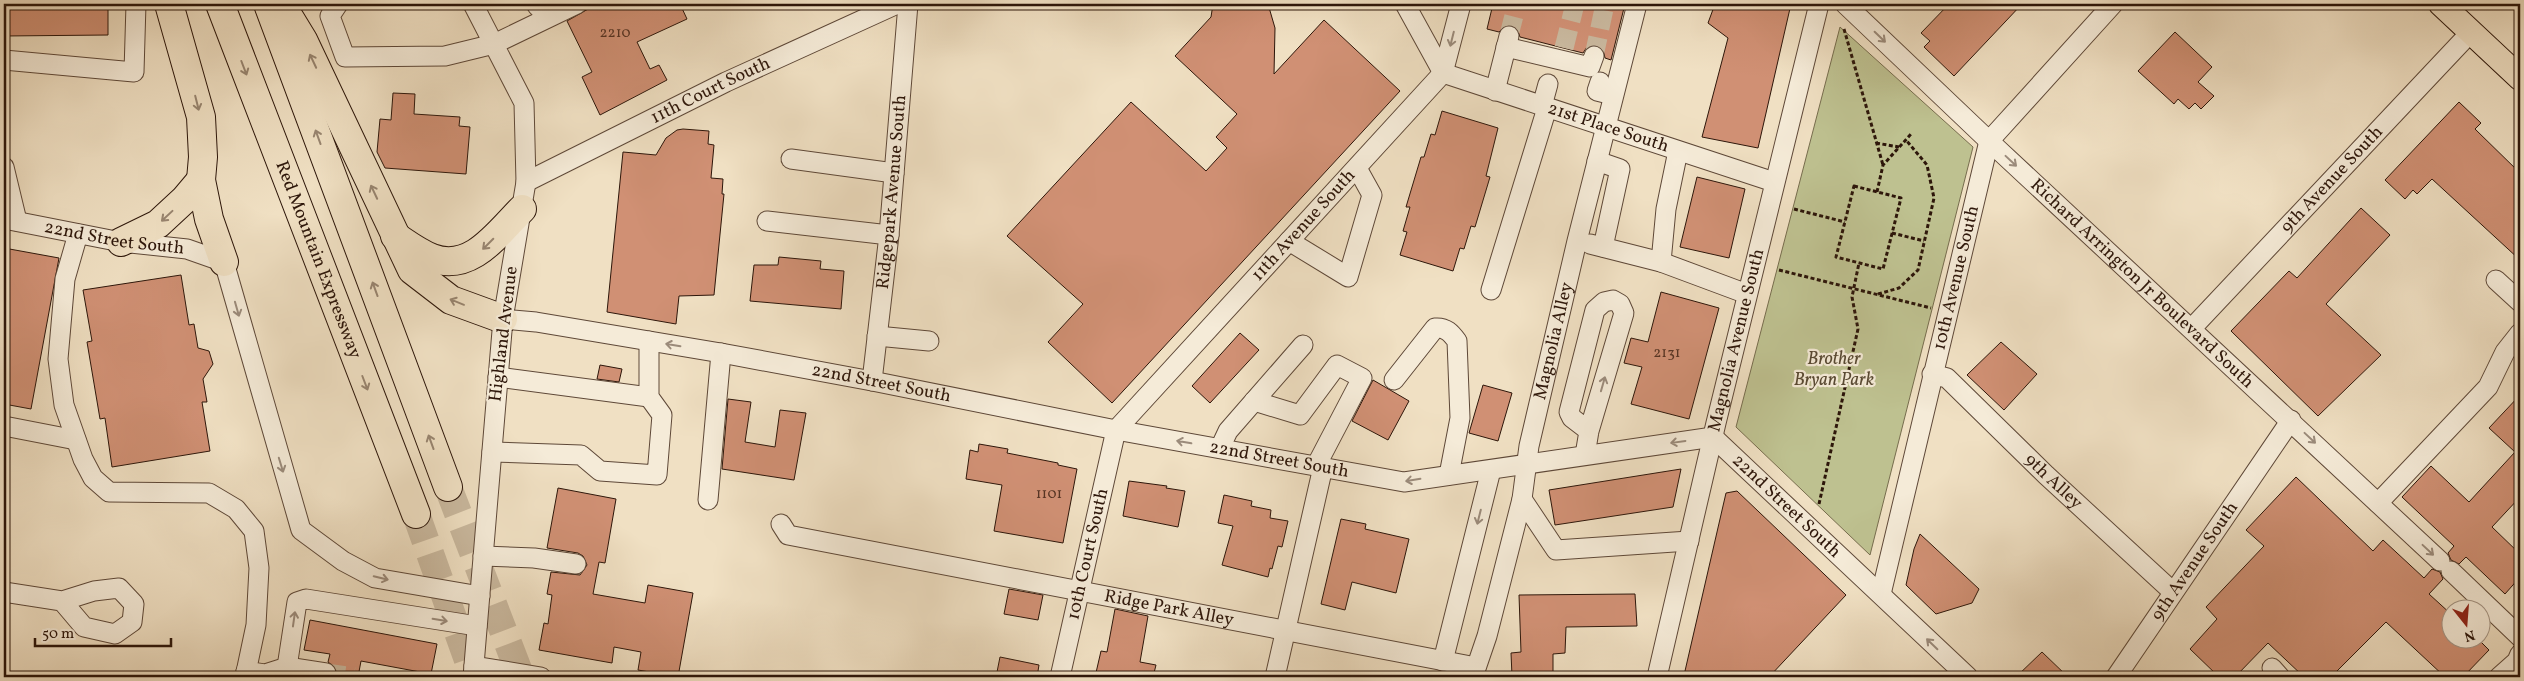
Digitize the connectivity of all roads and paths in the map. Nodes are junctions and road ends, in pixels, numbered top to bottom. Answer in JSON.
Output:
{"nodes":[{"id":1,"x":136,"y":4,"type":"edge"},
{"id":2,"x":338,"y":4,"type":"edge"},
{"id":3,"x":473,"y":4,"type":"edge"},
{"id":4,"x":577,"y":4,"type":"edge"},
{"id":5,"x":897,"y":4,"type":"edge"},
{"id":6,"x":908,"y":4,"type":"edge"},
{"id":7,"x":1405,"y":4,"type":"edge"},
{"id":8,"x":1461,"y":4,"type":"edge"},
{"id":9,"x":1637,"y":4,"type":"edge"},
{"id":10,"x":1819,"y":4,"type":"edge"},
{"id":11,"x":1845,"y":4,"type":"edge"},
{"id":12,"x":2113,"y":4,"type":"edge"},
{"id":13,"x":2441,"y":4,"type":"edge"},
{"id":14,"x":172,"y":13,"type":"edge"},
{"id":15,"x":223,"y":13,"type":"edge"},
{"id":16,"x":279,"y":13,"type":"edge"},
{"id":17,"x":1844,"y":29,"type":"dead end"},
{"id":18,"x":2471,"y":32,"type":"junction"},
{"id":19,"x":494,"y":44,"type":"junction"},
{"id":20,"x":1594,"y":56,"type":"dead end"},
{"id":21,"x":4,"y":60,"type":"edge"},
{"id":22,"x":1443,"y":73,"type":"junction"},
{"id":23,"x":2520,"y":78,"type":"edge"},
{"id":24,"x":1548,"y":84,"type":"dead end"},
{"id":25,"x":1495,"y":91,"type":"junction"},
{"id":26,"x":1545,"y":107,"type":"junction"},
{"id":27,"x":1604,"y":127,"type":"junction"},
{"id":28,"x":1912,"y":133,"type":"dead end"},
{"id":29,"x":1906,"y":140,"type":"junction"},
{"id":30,"x":1989,"y":141,"type":"junction"},
{"id":31,"x":1876,"y":143,"type":"junction"},
{"id":32,"x":1899,"y":148,"type":"junction"},
{"id":33,"x":1678,"y":150,"type":"junction"},
{"id":34,"x":791,"y":159,"type":"dead end"},
{"id":35,"x":1597,"y":161,"type":"junction"},
{"id":36,"x":1883,"y":166,"type":"junction"},
{"id":37,"x":4,"y":167,"type":"edge"},
{"id":38,"x":1357,"y":168,"type":"junction"},
{"id":39,"x":894,"y":173,"type":"junction"},
{"id":40,"x":201,"y":180,"type":"junction"},
{"id":41,"x":526,"y":182,"type":"junction"},
{"id":42,"x":1774,"y":182,"type":"junction"},
{"id":43,"x":1877,"y":192,"type":"junction"},
{"id":44,"x":522,"y":209,"type":"junction"},
{"id":45,"x":1794,"y":209,"type":"dead end"},
{"id":46,"x":10,"y":220,"type":"edge"},
{"id":47,"x":767,"y":221,"type":"dead end"},
{"id":48,"x":1845,"y":222,"type":"junction"},
{"id":49,"x":1892,"y":233,"type":"junction"},
{"id":50,"x":78,"y":234,"type":"junction"},
{"id":51,"x":889,"y":235,"type":"junction"},
{"id":52,"x":395,"y":236,"type":"junction"},
{"id":53,"x":1924,"y":240,"type":"junction"},
{"id":54,"x":1289,"y":241,"type":"junction"},
{"id":55,"x":1577,"y":241,"type":"junction"},
{"id":56,"x":121,"y":242,"type":"junction"},
{"id":57,"x":1602,"y":247,"type":"junction"},
{"id":58,"x":224,"y":262,"type":"junction"},
{"id":59,"x":1661,"y":262,"type":"junction"},
{"id":60,"x":1859,"y":263,"type":"junction"},
{"id":61,"x":1779,"y":270,"type":"dead end"},
{"id":62,"x":2496,"y":280,"type":"dead end"},
{"id":63,"x":1854,"y":288,"type":"junction"},
{"id":64,"x":1491,"y":290,"type":"dead end"},
{"id":65,"x":1747,"y":294,"type":"junction"},
{"id":66,"x":1878,"y":294,"type":"junction"},
{"id":67,"x":2520,"y":302,"type":"edge"},
{"id":68,"x":1932,"y":308,"type":"dead end"},
{"id":69,"x":502,"y":319,"type":"junction"},
{"id":70,"x":2192,"y":328,"type":"junction"},
{"id":71,"x":2520,"y":333,"type":"edge"},
{"id":72,"x":877,"y":336,"type":"junction"},
{"id":73,"x":649,"y":341,"type":"junction"},
{"id":74,"x":929,"y":341,"type":"dead end"},
{"id":75,"x":1303,"y":345,"type":"dead end"},
{"id":76,"x":721,"y":353,"type":"junction"},
{"id":77,"x":1932,"y":374,"type":"junction"},
{"id":78,"x":498,"y":378,"type":"junction"},
{"id":79,"x":1394,"y":380,"type":"dead end"},
{"id":80,"x":872,"y":381,"type":"junction"},
{"id":81,"x":649,"y":397,"type":"junction"},
{"id":82,"x":1254,"y":401,"type":"junction"},
{"id":83,"x":2291,"y":420,"type":"junction"},
{"id":84,"x":4,"y":426,"type":"edge"},
{"id":85,"x":1116,"y":430,"type":"junction"},
{"id":86,"x":1589,"y":431,"type":"junction"},
{"id":87,"x":1713,"y":436,"type":"junction"},
{"id":88,"x":76,"y":440,"type":"junction"},
{"id":89,"x":1220,"y":448,"type":"junction"},
{"id":90,"x":492,"y":452,"type":"junction"},
{"id":91,"x":1586,"y":455,"type":"junction"},
{"id":92,"x":1528,"y":465,"type":"junction"},
{"id":93,"x":1320,"y":466,"type":"junction"},
{"id":94,"x":1491,"y":470,"type":"junction"},
{"id":95,"x":1449,"y":475,"type":"junction"},
{"id":96,"x":448,"y":487,"type":"tunnel mouth"},
{"id":97,"x":1522,"y":499,"type":"junction"},
{"id":98,"x":708,"y":500,"type":"dead end"},
{"id":99,"x":2378,"y":503,"type":"junction"},
{"id":100,"x":1819,"y":504,"type":"dead end"},
{"id":101,"x":416,"y":514,"type":"tunnel mouth"},
{"id":102,"x":781,"y":524,"type":"dead end"},
{"id":103,"x":1689,"y":541,"type":"junction"},
{"id":104,"x":483,"y":556,"type":"junction"},
{"id":105,"x":576,"y":564,"type":"dead end"},
{"id":106,"x":1079,"y":590,"type":"junction"},
{"id":107,"x":4,"y":592,"type":"edge"},
{"id":108,"x":2173,"y":592,"type":"junction"},
{"id":109,"x":1880,"y":594,"type":"junction"},
{"id":110,"x":480,"y":596,"type":"junction"},
{"id":111,"x":62,"y":601,"type":"dead end"},
{"id":112,"x":478,"y":626,"type":"junction"},
{"id":113,"x":1285,"y":630,"type":"junction"},
{"id":114,"x":2520,"y":637,"type":"edge"},
{"id":115,"x":2520,"y":654,"type":"edge"},
{"id":116,"x":1444,"y":660,"type":"junction"},
{"id":117,"x":287,"y":668,"type":"junction"},
{"id":118,"x":474,"y":672,"type":"edge"},
{"id":119,"x":1474,"y":672,"type":"edge"},
{"id":120,"x":326,"y":673,"type":"dead end"},
{"id":121,"x":246,"y":674,"type":"edge"},
{"id":122,"x":541,"y":677,"type":"edge"},
{"id":123,"x":1060,"y":677,"type":"edge"},
{"id":124,"x":1275,"y":677,"type":"edge"},
{"id":125,"x":1657,"y":677,"type":"edge"},
{"id":126,"x":1968,"y":677,"type":"edge"},
{"id":127,"x":2116,"y":677,"type":"edge"},
{"id":128,"x":2499,"y":677,"type":"edge"}],
"edges":[{"from":1,"to":21,"type":"street"},
{"from":2,"to":19,"type":"street"},
{"from":3,"to":19,"type":"street","name":"Highland Avenue"},
{"from":4,"to":19,"type":"street"},
{"from":5,"to":41,"type":"street","name":"11th Court South"},
{"from":6,"to":39,"type":"street","name":"Ridgepark Avenue South"},
{"from":7,"to":22,"type":"street"},
{"from":8,"to":22,"type":"street","name":"11th Avenue South","one_way":true},
{"from":9,"to":27,"type":"street","name":"Magnolia Alley"},
{"from":10,"to":42,"type":"street","name":"Magnolia Avenue South"},
{"from":11,"to":30,"type":"street","name":"Richard Arrington Jr Boulevard South","one_way":true},
{"from":12,"to":30,"type":"street","name":"10th Avenue South"},
{"from":13,"to":18,"type":"main road"},
{"from":14,"to":40,"type":"highway","one_way":true},
{"from":15,"to":101,"type":"highway","name":"Red Mountain Expressway","one_way":true},
{"from":52,"to":16,"type":"highway","one_way":true},
{"from":96,"to":16,"type":"highway","one_way":true},
{"from":17,"to":31,"type":"path"},
{"from":18,"to":23,"type":"main road"},
{"from":18,"to":70,"type":"street","name":"9th Avenue South"},
{"from":19,"to":41,"type":"street","name":"Highland Avenue"},
{"from":20,"to":25,"type":"street"},
{"from":22,"to":25,"type":"street","name":"21st Place South"},
{"from":22,"to":38,"type":"street","name":"11th Avenue South"},
{"from":24,"to":26,"type":"street"},
{"from":25,"to":26,"type":"street","name":"21st Place South"},
{"from":26,"to":27,"type":"street","name":"21st Place South"},
{"from":26,"to":64,"type":"street"},
{"from":27,"to":33,"type":"street","name":"21st Place South"},
{"from":27,"to":35,"type":"street","name":"Magnolia Alley"},
{"from":28,"to":29,"type":"path"},
{"from":29,"to":32,"type":"path"},
{"from":29,"to":53,"type":"path"},
{"from":30,"to":70,"type":"street","name":"Richard Arrington Jr Boulevard South","one_way":true},
{"from":30,"to":77,"type":"street","name":"10th Avenue South"},
{"from":31,"to":32,"type":"path"},
{"from":31,"to":36,"type":"path"},
{"from":32,"to":36,"type":"path"},
{"from":33,"to":42,"type":"street","name":"21st Place South"},
{"from":33,"to":59,"type":"street"},
{"from":34,"to":39,"type":"street"},
{"from":35,"to":55,"type":"street","name":"Magnolia Alley"},
{"from":35,"to":57,"type":"street"},
{"from":36,"to":43,"type":"path"},
{"from":37,"to":46,"type":"street"},
{"from":38,"to":54,"type":"street","name":"11th Avenue South"},
{"from":38,"to":54,"type":"street"},
{"from":39,"to":51,"type":"street","name":"Ridgepark Avenue South"},
{"from":40,"to":56,"type":"highway","one_way":true},
{"from":40,"to":58,"type":"highway"},
{"from":41,"to":44,"type":"street","name":"Highland Avenue"},
{"from":42,"to":65,"type":"street","name":"Magnolia Avenue South"},
{"from":43,"to":48,"type":"path"},
{"from":43,"to":49,"type":"path"},
{"from":44,"to":52,"type":"highway","one_way":true},
{"from":44,"to":69,"type":"street","name":"Highland Avenue"},
{"from":45,"to":48,"type":"path"},
{"from":46,"to":50,"type":"street","name":"22nd Street South"},
{"from":47,"to":51,"type":"street"},
{"from":48,"to":60,"type":"path"},
{"from":49,"to":53,"type":"path"},
{"from":49,"to":60,"type":"path"},
{"from":50,"to":56,"type":"street","name":"22nd Street South"},
{"from":50,"to":88,"type":"street"},
{"from":51,"to":72,"type":"street","name":"Ridgepark Avenue South"},
{"from":69,"to":52,"type":"highway","one_way":true},
{"from":53,"to":66,"type":"path"},
{"from":54,"to":85,"type":"street","name":"11th Avenue South"},
{"from":55,"to":57,"type":"street"},
{"from":55,"to":92,"type":"street","name":"Magnolia Alley"},
{"from":56,"to":58,"type":"street","name":"22nd Street South"},
{"from":57,"to":59,"type":"street"},
{"from":58,"to":110,"type":"street","one_way":true},
{"from":59,"to":65,"type":"street"},
{"from":60,"to":63,"type":"path"},
{"from":61,"to":63,"type":"path"},
{"from":62,"to":67,"type":"street"},
{"from":63,"to":66,"type":"path"},
{"from":63,"to":100,"type":"path"},
{"from":65,"to":87,"type":"street","name":"Magnolia Avenue South"},
{"from":66,"to":68,"type":"path"},
{"from":69,"to":73,"type":"street","name":"22nd Street South"},
{"from":69,"to":78,"type":"street","name":"Highland Avenue"},
{"from":70,"to":83,"type":"street","name":"Richard Arrington Jr Boulevard South"},
{"from":71,"to":99,"type":"street"},
{"from":72,"to":74,"type":"street"},
{"from":72,"to":80,"type":"street","name":"Ridgepark Avenue South"},
{"from":76,"to":73,"type":"street","name":"22nd Street South","one_way":true},
{"from":73,"to":81,"type":"street"},
{"from":75,"to":82,"type":"street"},
{"from":76,"to":80,"type":"street","name":"22nd Street South"},
{"from":76,"to":98,"type":"street"},
{"from":77,"to":108,"type":"street","name":"9th Alley"},
{"from":77,"to":109,"type":"street","name":"10th Avenue South"},
{"from":78,"to":81,"type":"street"},
{"from":78,"to":90,"type":"street","name":"Highland Avenue"},
{"from":79,"to":95,"type":"street"},
{"from":80,"to":85,"type":"street","name":"22nd Street South"},
{"from":81,"to":90,"type":"street"},
{"from":82,"to":89,"type":"street"},
{"from":82,"to":93,"type":"street"},
{"from":83,"to":99,"type":"street","name":"Richard Arrington Jr Boulevard South","one_way":true},
{"from":83,"to":108,"type":"street","name":"9th Avenue South"},
{"from":84,"to":88,"type":"street"},
{"from":89,"to":85,"type":"street","name":"22nd Street South","one_way":true},
{"from":85,"to":106,"type":"street","name":"10th Court South"},
{"from":86,"to":86,"type":"street","one_way":true},
{"from":86,"to":91,"type":"street"},
{"from":87,"to":91,"type":"street","name":"22nd Street South","one_way":true},
{"from":87,"to":103,"type":"street","name":"Magnolia Avenue South"},
{"from":87,"to":109,"type":"street","name":"22nd Street South"},
{"from":88,"to":121,"type":"street"},
{"from":89,"to":93,"type":"street","name":"22nd Street South"},
{"from":90,"to":104,"type":"street","name":"Highland Avenue"},
{"from":91,"to":92,"type":"street","name":"22nd Street South"},
{"from":92,"to":94,"type":"street","name":"22nd Street South"},
{"from":92,"to":97,"type":"street","name":"Magnolia Alley"},
{"from":95,"to":93,"type":"street","name":"22nd Street South","one_way":true},
{"from":93,"to":113,"type":"street"},
{"from":94,"to":95,"type":"street","name":"22nd Street South"},
{"from":94,"to":116,"type":"street","one_way":true},
{"from":97,"to":103,"type":"street"},
{"from":97,"to":119,"type":"street","name":"Magnolia Alley"},
{"from":99,"to":114,"type":"street","name":"Richard Arrington Jr Boulevard South","one_way":true},
{"from":102,"to":106,"type":"street","name":"Ridge Park Alley"},
{"from":103,"to":125,"type":"street","name":"Magnolia Avenue South"},
{"from":104,"to":105,"type":"street"},
{"from":104,"to":110,"type":"street","name":"Highland Avenue"},
{"from":106,"to":113,"type":"street","name":"Ridge Park Alley"},
{"from":106,"to":123,"type":"street","name":"10th Court South"},
{"from":107,"to":111,"type":"street"},
{"from":108,"to":127,"type":"street","name":"9th Avenue South"},
{"from":126,"to":109,"type":"street","name":"22nd Street South","one_way":true},
{"from":110,"to":112,"type":"street","name":"Highland Avenue"},
{"from":117,"to":112,"type":"street","one_way":true},
{"from":112,"to":118,"type":"street","name":"Highland Avenue"},
{"from":113,"to":116,"type":"street","name":"Ridge Park Alley"},
{"from":113,"to":124,"type":"street"},
{"from":115,"to":128,"type":"street"},
{"from":116,"to":119,"type":"street","name":"Ridge Park Alley"},
{"from":117,"to":120,"type":"street"},
{"from":117,"to":121,"type":"street"},
{"from":118,"to":122,"type":"street"}]}
